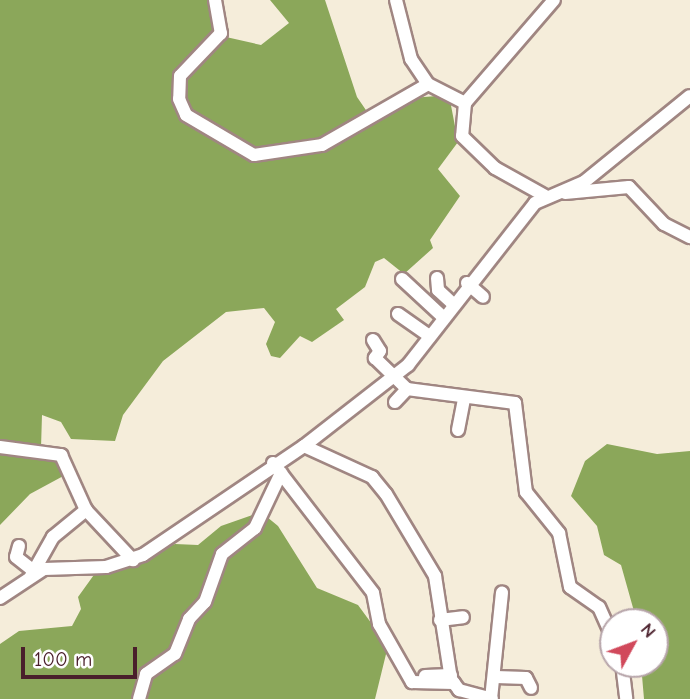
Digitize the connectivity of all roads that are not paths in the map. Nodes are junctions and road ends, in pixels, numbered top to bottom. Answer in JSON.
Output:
{"nodes":[{"id":1,"x":215,"y":0,"type":"edge"},
{"id":2,"x":397,"y":0,"type":"edge"},
{"id":3,"x":554,"y":0,"type":"edge"},
{"id":4,"x":428,"y":84,"type":"junction"},
{"id":5,"x":690,"y":96,"type":"edge"},
{"id":6,"x":465,"y":103,"type":"junction"},
{"id":7,"x":560,"y":192,"type":"junction"},
{"id":8,"x":545,"y":196,"type":"junction"},
{"id":9,"x":690,"y":237,"type":"edge"},
{"id":10,"x":437,"y":278,"type":"dead end"},
{"id":11,"x":402,"y":279,"type":"dead end"},
{"id":12,"x":467,"y":283,"type":"junction"},
{"id":13,"x":483,"y":297,"type":"dead end"},
{"id":14,"x":452,"y":303,"type":"junction"},
{"id":15,"x":398,"y":314,"type":"dead end"},
{"id":16,"x":443,"y":317,"type":"junction"},
{"id":17,"x":430,"y":336,"type":"junction"},
{"id":18,"x":373,"y":340,"type":"dead end"},
{"id":19,"x":392,"y":379,"type":"junction"},
{"id":20,"x":407,"y":389,"type":"junction"},
{"id":21,"x":464,"y":399,"type":"junction"},
{"id":22,"x":395,"y":402,"type":"dead end"},
{"id":23,"x":458,"y":430,"type":"dead end"},
{"id":24,"x":304,"y":446,"type":"junction"},
{"id":25,"x":0,"y":447,"type":"edge"},
{"id":26,"x":277,"y":468,"type":"junction"},
{"id":27,"x":86,"y":510,"type":"junction"},
{"id":28,"x":19,"y":546,"type":"dead end"},
{"id":29,"x":132,"y":560,"type":"junction"},
{"id":30,"x":32,"y":573,"type":"junction"},
{"id":31,"x":502,"y":593,"type":"dead end"},
{"id":32,"x":0,"y":598,"type":"edge"},
{"id":33,"x":599,"y":608,"type":"edge"},
{"id":34,"x":463,"y":617,"type":"dead end"},
{"id":35,"x":440,"y":620,"type":"junction"},
{"id":36,"x":425,"y":676,"type":"dead end"},
{"id":37,"x":496,"y":677,"type":"junction"},
{"id":38,"x":624,"y":678,"type":"edge"},
{"id":39,"x":452,"y":679,"type":"junction"},
{"id":40,"x":531,"y":688,"type":"dead end"},
{"id":41,"x":466,"y":692,"type":"junction"},
{"id":42,"x":139,"y":699,"type":"edge"},
{"id":43,"x":451,"y":699,"type":"edge"},
{"id":44,"x":491,"y":699,"type":"edge"},
{"id":45,"x":626,"y":699,"type":"edge"}],
"edges":[{"from":1,"to":4,"type":"street"},
{"from":2,"to":4,"type":"street"},
{"from":3,"to":6,"type":"street"},
{"from":4,"to":6,"type":"street"},
{"from":5,"to":7,"type":"street"},
{"from":6,"to":8,"type":"street"},
{"from":7,"to":8,"type":"street"},
{"from":7,"to":9,"type":"street"},
{"from":8,"to":12,"type":"street"},
{"from":10,"to":14,"type":"street"},
{"from":11,"to":16,"type":"street"},
{"from":12,"to":13,"type":"street"},
{"from":12,"to":14,"type":"street"},
{"from":14,"to":16,"type":"street"},
{"from":15,"to":17,"type":"street"},
{"from":16,"to":17,"type":"street"},
{"from":17,"to":19,"type":"street"},
{"from":18,"to":19,"type":"street"},
{"from":19,"to":20,"type":"street"},
{"from":19,"to":24,"type":"street"},
{"from":20,"to":21,"type":"street"},
{"from":20,"to":22,"type":"street"},
{"from":21,"to":23,"type":"street"},
{"from":21,"to":33,"type":"street"},
{"from":24,"to":26,"type":"street"},
{"from":24,"to":35,"type":"street"},
{"from":25,"to":27,"type":"street"},
{"from":26,"to":29,"type":"street"},
{"from":26,"to":39,"type":"street"},
{"from":26,"to":42,"type":"street"},
{"from":27,"to":29,"type":"street"},
{"from":27,"to":30,"type":"street"},
{"from":28,"to":30,"type":"street"},
{"from":29,"to":30,"type":"street"},
{"from":30,"to":32,"type":"street"},
{"from":31,"to":37,"type":"street"},
{"from":34,"to":35,"type":"street"},
{"from":35,"to":39,"type":"street"},
{"from":36,"to":39,"type":"street"},
{"from":37,"to":40,"type":"street"},
{"from":37,"to":44,"type":"street"},
{"from":38,"to":45,"type":"street"},
{"from":39,"to":41,"type":"street"},
{"from":41,"to":43,"type":"street"},
{"from":41,"to":44,"type":"street"}]}
